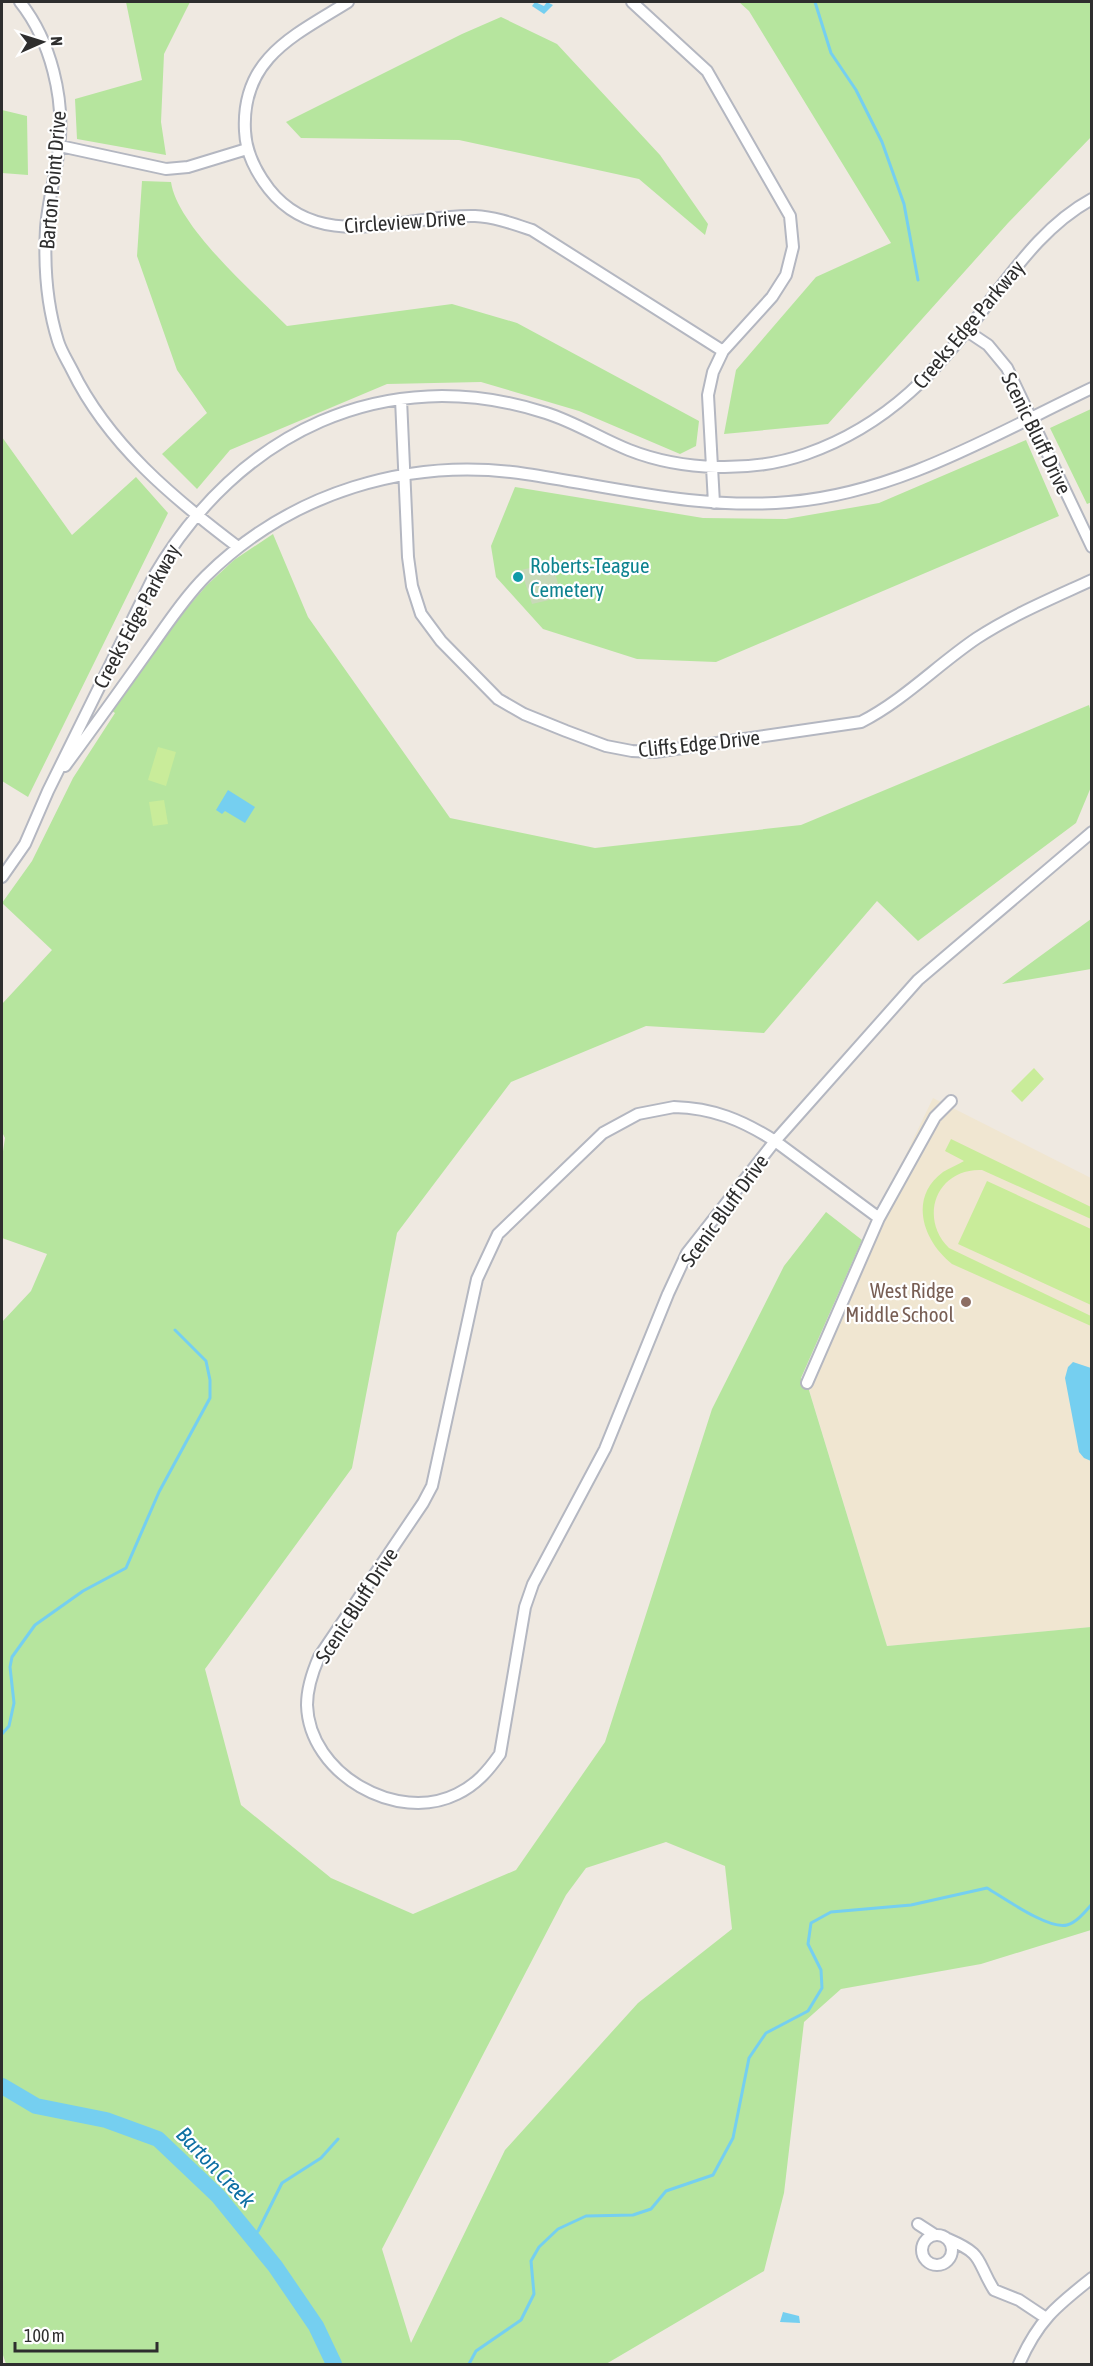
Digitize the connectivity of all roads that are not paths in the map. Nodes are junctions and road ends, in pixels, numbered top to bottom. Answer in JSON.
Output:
{"nodes":[{"id":1,"x":20,"y":2,"type":"edge"},
{"id":2,"x":348,"y":2,"type":"edge"},
{"id":3,"x":632,"y":2,"type":"edge"},
{"id":4,"x":60,"y":146,"type":"junction"},
{"id":5,"x":247,"y":149,"type":"junction"},
{"id":6,"x":1092,"y":199,"type":"edge"},
{"id":7,"x":967,"y":332,"type":"junction"},
{"id":8,"x":723,"y":351,"type":"junction"},
{"id":9,"x":1092,"y":388,"type":"edge"},
{"id":10,"x":401,"y":399,"type":"junction"},
{"id":11,"x":1031,"y":417,"type":"junction"},
{"id":12,"x":712,"y":466,"type":"junction"},
{"id":13,"x":404,"y":473,"type":"junction"},
{"id":14,"x":714,"y":503,"type":"junction"},
{"id":15,"x":195,"y":514,"type":"junction"},
{"id":16,"x":238,"y":547,"type":"junction"},
{"id":17,"x":1092,"y":547,"type":"edge"},
{"id":18,"x":1092,"y":580,"type":"edge"},
{"id":19,"x":48,"y":791,"type":"junction"},
{"id":20,"x":1092,"y":832,"type":"edge"},
{"id":21,"x":2,"y":877,"type":"edge"},
{"id":22,"x":951,"y":1101,"type":"dead end"},
{"id":23,"x":775,"y":1141,"type":"junction"},
{"id":24,"x":879,"y":1218,"type":"junction"},
{"id":25,"x":807,"y":1383,"type":"dead end"},
{"id":26,"x":918,"y":2224,"type":"dead end"},
{"id":27,"x":935,"y":2235,"type":"junction"},
{"id":28,"x":948,"y":2240,"type":"junction"},
{"id":29,"x":1092,"y":2278,"type":"edge"},
{"id":30,"x":1046,"y":2318,"type":"junction"},
{"id":31,"x":1019,"y":2364,"type":"edge"}],
"edges":[{"from":1,"to":4,"type":"street","name":"Barton Point Drive"},
{"from":2,"to":5,"type":"street","name":"Circleview Drive"},
{"from":3,"to":8,"type":"street"},
{"from":4,"to":5,"type":"street"},
{"from":4,"to":15,"type":"street","name":"Barton Point Drive"},
{"from":5,"to":8,"type":"street","name":"Circleview Drive"},
{"from":6,"to":7,"type":"street","name":"Creeks Edge Parkway"},
{"from":7,"to":11,"type":"street","name":"Scenic Bluff Drive"},
{"from":7,"to":12,"type":"street","name":"Creeks Edge Parkway"},
{"from":8,"to":12,"type":"street"},
{"from":9,"to":11,"type":"street","name":"Creeks Edge Parkway"},
{"from":10,"to":12,"type":"street","name":"Creeks Edge Parkway"},
{"from":10,"to":13,"type":"street","name":"Cliffs Edge Drive"},
{"from":10,"to":15,"type":"street","name":"Creeks Edge Parkway"},
{"from":11,"to":14,"type":"street","name":"Creeks Edge Parkway"},
{"from":11,"to":17,"type":"street","name":"Scenic Bluff Drive"},
{"from":12,"to":14,"type":"street"},
{"from":13,"to":14,"type":"street","name":"Creeks Edge Parkway"},
{"from":13,"to":16,"type":"street","name":"Creeks Edge Parkway"},
{"from":13,"to":18,"type":"street","name":"Cliffs Edge Drive"},
{"from":15,"to":16,"type":"street","name":"Barton Point Drive"},
{"from":15,"to":19,"type":"street","name":"Creeks Edge Parkway"},
{"from":16,"to":19,"type":"street","name":"Creeks Edge Parkway"},
{"from":19,"to":21,"type":"street","name":"Creeks Edge Parkway"},
{"from":20,"to":23,"type":"street","name":"Scenic Bluff Drive"},
{"from":22,"to":24,"type":"street"},
{"from":23,"to":23,"type":"street","name":"Scenic Bluff Drive"},
{"from":23,"to":24,"type":"street","name":"Scenic Bluff Drive"},
{"from":24,"to":25,"type":"street"},
{"from":26,"to":27,"type":"street"},
{"from":27,"to":28,"type":"street"},
{"from":27,"to":28,"type":"street"},
{"from":28,"to":30,"type":"street"},
{"from":29,"to":30,"type":"street"},
{"from":30,"to":31,"type":"street"}]}
